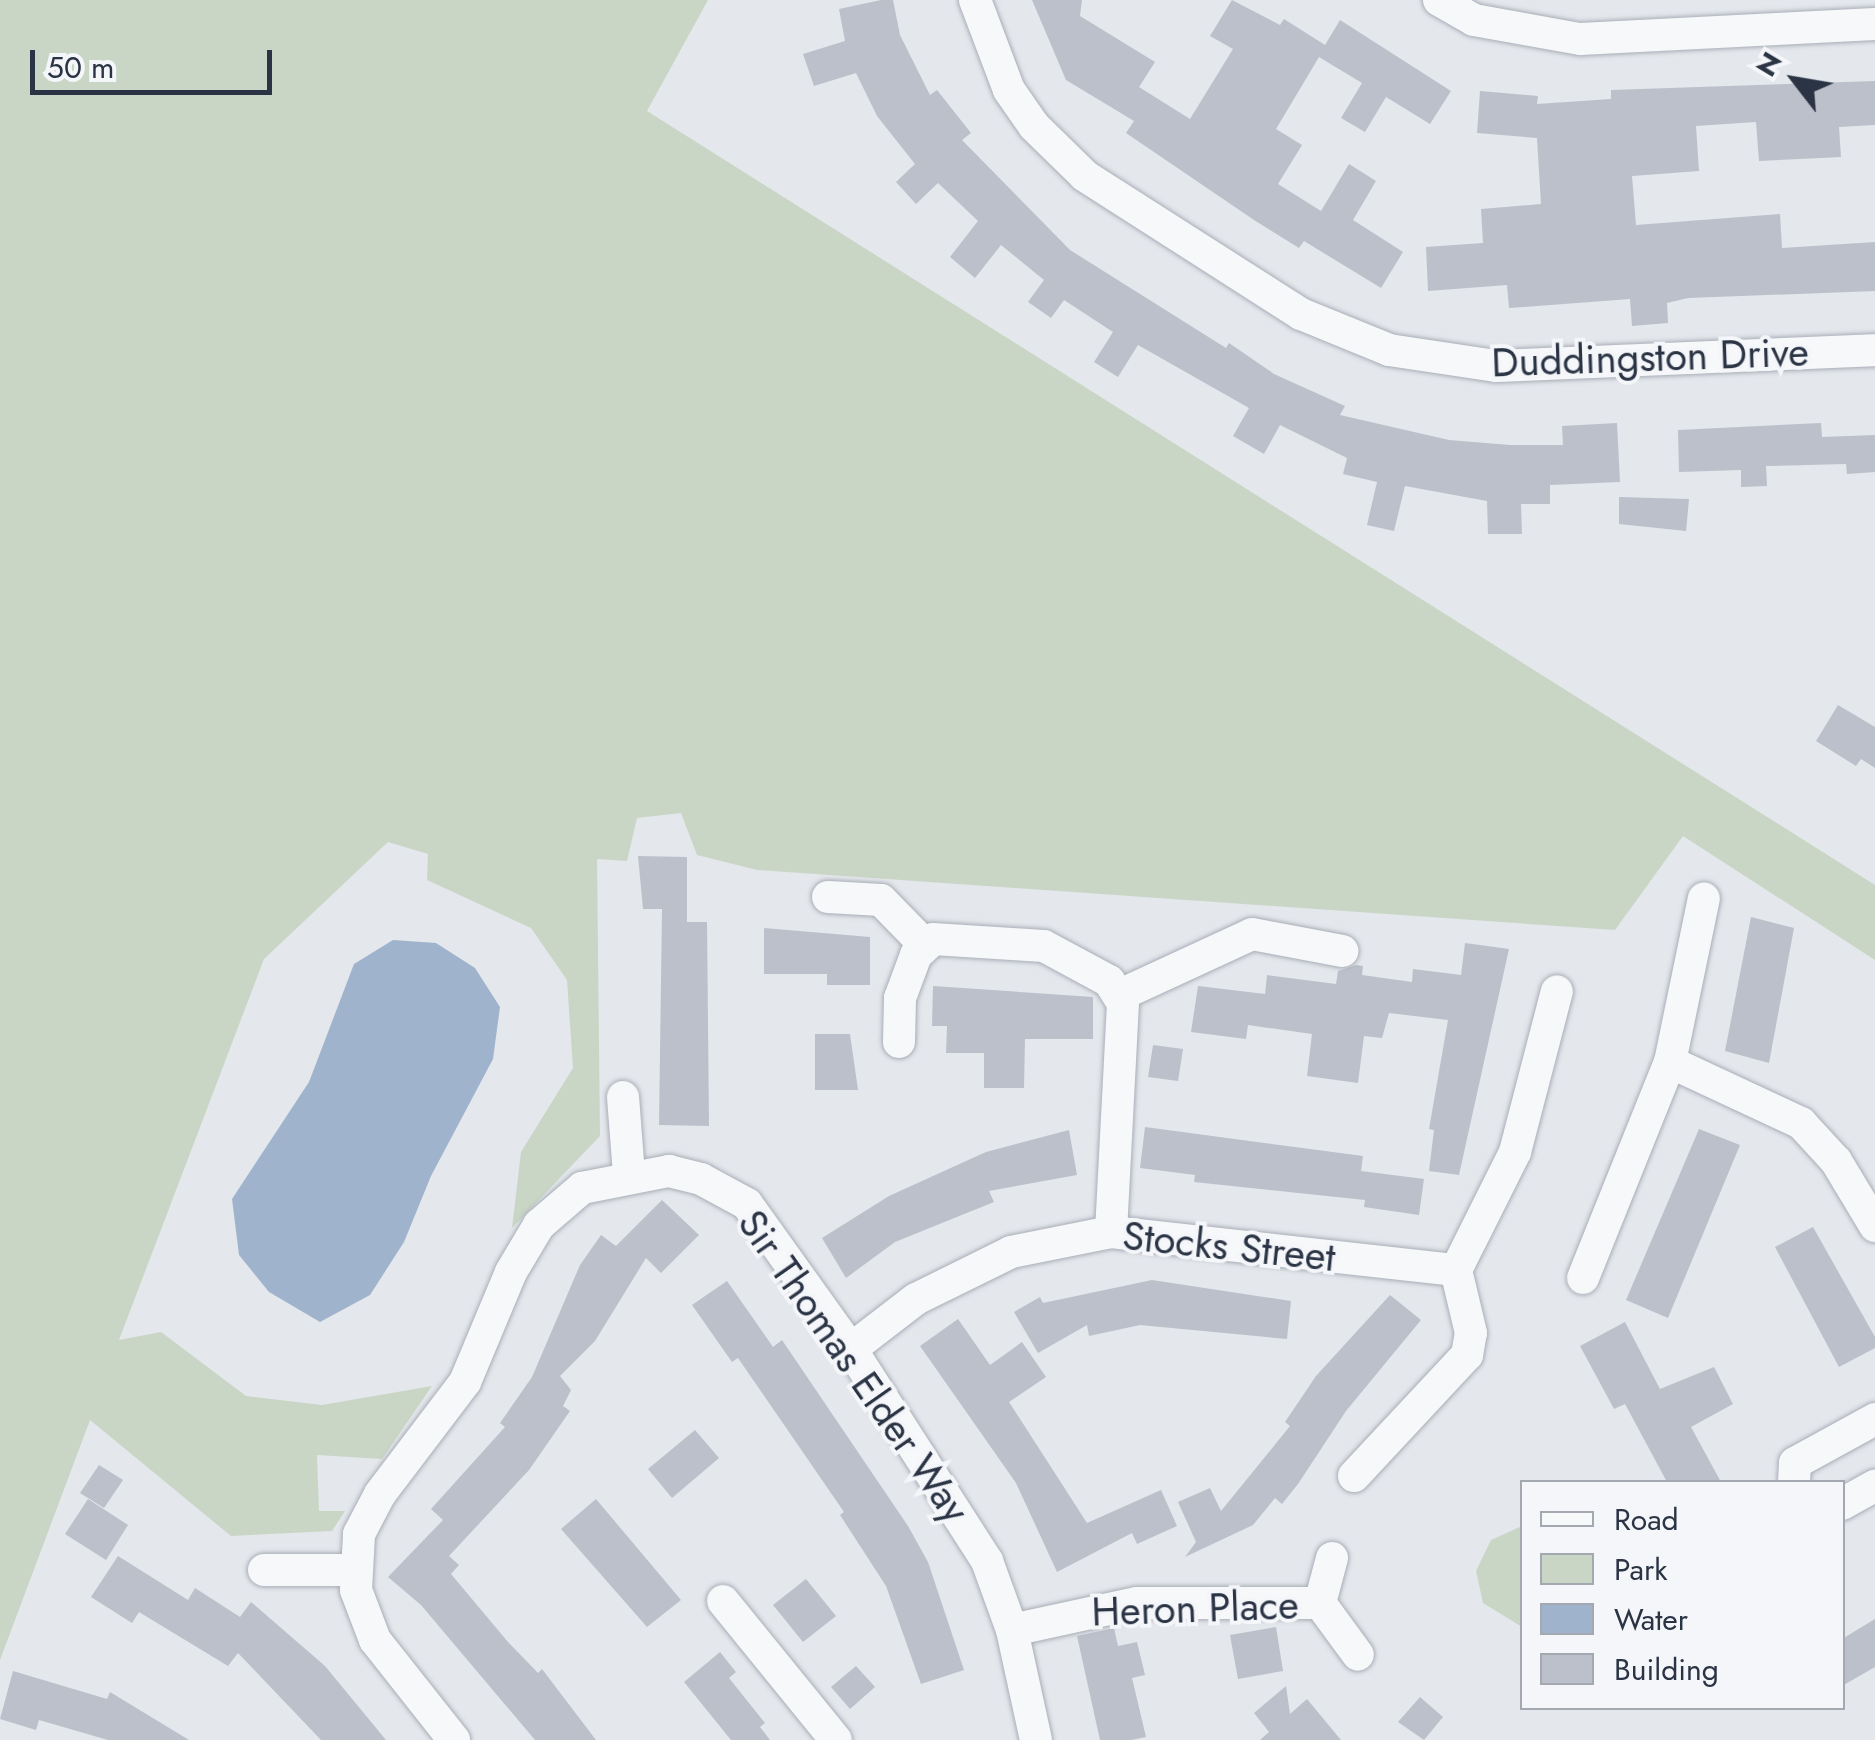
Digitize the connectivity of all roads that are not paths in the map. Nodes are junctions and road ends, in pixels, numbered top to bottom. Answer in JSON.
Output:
{"nodes":[{"id":1,"x":975,"y":0,"type":"edge"},
{"id":2,"x":1439,"y":0,"type":"edge"},
{"id":3,"x":1875,"y":24,"type":"edge"},
{"id":4,"x":1875,"y":350,"type":"edge"},
{"id":5,"x":828,"y":897,"type":"dead end"},
{"id":6,"x":1704,"y":898,"type":"dead end"},
{"id":7,"x":925,"y":945,"type":"junction"},
{"id":8,"x":1342,"y":951,"type":"dead end"},
{"id":9,"x":1556,"y":990,"type":"dead end"},
{"id":10,"x":1120,"y":996,"type":"junction"},
{"id":11,"x":899,"y":1042,"type":"dead end"},
{"id":12,"x":1670,"y":1062,"type":"junction"},
{"id":13,"x":623,"y":1096,"type":"dead end"},
{"id":14,"x":630,"y":1175,"type":"junction"},
{"id":15,"x":1875,"y":1226,"type":"edge"},
{"id":16,"x":1110,"y":1232,"type":"junction"},
{"id":17,"x":1456,"y":1270,"type":"junction"},
{"id":18,"x":1583,"y":1278,"type":"dead end"},
{"id":19,"x":851,"y":1348,"type":"junction"},
{"id":20,"x":1871,"y":1430,"type":"edge"},
{"id":21,"x":1354,"y":1476,"type":"dead end"},
{"id":22,"x":1794,"y":1480,"type":"edge"},
{"id":23,"x":1875,"y":1486,"type":"edge"},
{"id":24,"x":1845,"y":1502,"type":"edge"},
{"id":25,"x":1332,"y":1558,"type":"dead end"},
{"id":26,"x":264,"y":1570,"type":"dead end"},
{"id":27,"x":356,"y":1570,"type":"junction"},
{"id":28,"x":723,"y":1601,"type":"dead end"},
{"id":29,"x":1320,"y":1603,"type":"junction"},
{"id":30,"x":1012,"y":1630,"type":"junction"},
{"id":31,"x":1358,"y":1656,"type":"dead end"},
{"id":32,"x":454,"y":1740,"type":"edge"},
{"id":33,"x":836,"y":1740,"type":"edge"},
{"id":34,"x":1036,"y":1740,"type":"edge"}],
"edges":[{"from":1,"to":4,"type":"street","name":"Duddingston Drive"},
{"from":2,"to":3,"type":"street"},
{"from":5,"to":7,"type":"street"},
{"from":6,"to":12,"type":"street"},
{"from":7,"to":10,"type":"street"},
{"from":7,"to":11,"type":"street"},
{"from":8,"to":10,"type":"street"},
{"from":9,"to":17,"type":"street"},
{"from":10,"to":16,"type":"street"},
{"from":12,"to":15,"type":"street"},
{"from":12,"to":18,"type":"street"},
{"from":13,"to":14,"type":"street"},
{"from":14,"to":19,"type":"street","name":"Sir Thomas Elder Way"},
{"from":14,"to":27,"type":"street","name":"Sir Thomas Elder Way"},
{"from":16,"to":17,"type":"street","name":"Stocks Street"},
{"from":16,"to":19,"type":"street","name":"Stocks Street"},
{"from":17,"to":21,"type":"street"},
{"from":19,"to":30,"type":"street","name":"Sir Thomas Elder Way"},
{"from":20,"to":22,"type":"street"},
{"from":23,"to":24,"type":"street"},
{"from":25,"to":29,"type":"street"},
{"from":26,"to":27,"type":"street"},
{"from":27,"to":32,"type":"street","name":"Sir Thomas Elder Way"},
{"from":28,"to":33,"type":"street"},
{"from":29,"to":30,"type":"street","name":"Heron Place"},
{"from":29,"to":31,"type":"street"},
{"from":30,"to":34,"type":"street","name":"Sir Thomas Elder Way"}]}
